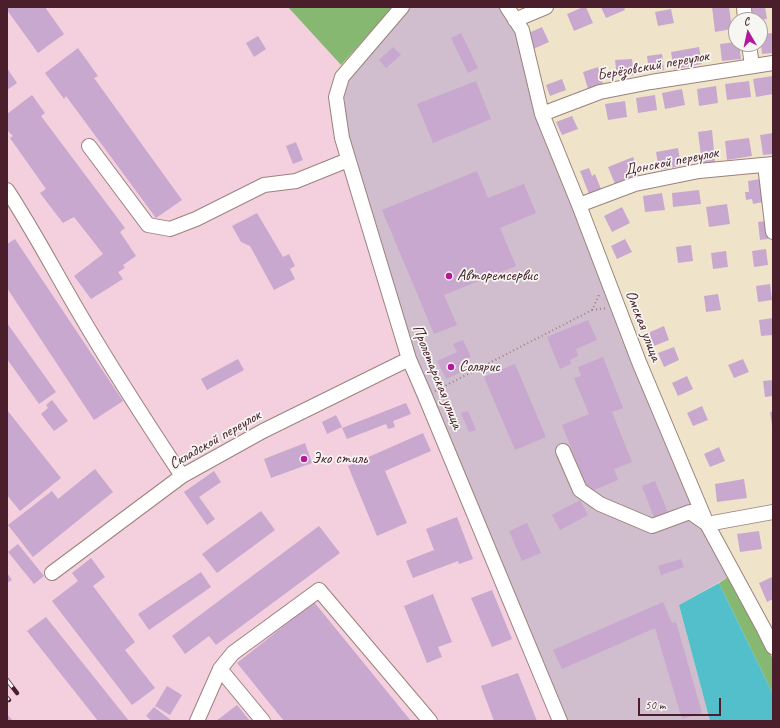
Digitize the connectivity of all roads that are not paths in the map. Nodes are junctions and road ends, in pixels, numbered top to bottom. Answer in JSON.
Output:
{"nodes":[{"id":1,"x":402,"y":7,"type":"edge"},
{"id":2,"x":507,"y":7,"type":"edge"},
{"id":3,"x":546,"y":7,"type":"edge"},
{"id":4,"x":515,"y":20,"type":"junction"},
{"id":5,"x":750,"y":52,"type":"edge"},
{"id":6,"x":773,"y":63,"type":"edge"},
{"id":7,"x":752,"y":66,"type":"junction"},
{"id":8,"x":542,"y":114,"type":"junction"},
{"id":9,"x":89,"y":146,"type":"dead end"},
{"id":10,"x":348,"y":160,"type":"junction"},
{"id":11,"x":769,"y":165,"type":"edge"},
{"id":12,"x":7,"y":190,"type":"edge"},
{"id":13,"x":579,"y":205,"type":"junction"},
{"id":14,"x":773,"y":232,"type":"edge"},
{"id":15,"x":409,"y":360,"type":"junction"},
{"id":16,"x":563,"y":450,"type":"dead end"},
{"id":17,"x":182,"y":476,"type":"junction"},
{"id":18,"x":773,"y":512,"type":"edge"},
{"id":19,"x":707,"y":524,"type":"junction"},
{"id":20,"x":52,"y":573,"type":"dead end"},
{"id":21,"x":773,"y":647,"type":"edge"},
{"id":22,"x":220,"y":669,"type":"junction"},
{"id":23,"x":197,"y":721,"type":"edge"},
{"id":24,"x":263,"y":721,"type":"edge"},
{"id":25,"x":430,"y":721,"type":"edge"},
{"id":26,"x":560,"y":721,"type":"edge"}],
"edges":[{"from":1,"to":10,"type":"street","name":"Пролетарская улица"},
{"from":2,"to":4,"type":"street","name":"Омская улица"},
{"from":3,"to":4,"type":"street"},
{"from":4,"to":8,"type":"street","name":"Омская улица"},
{"from":5,"to":7,"type":"street"},
{"from":6,"to":7,"type":"street","name":"Берёзовский переулок"},
{"from":7,"to":8,"type":"street","name":"Берёзовский переулок"},
{"from":8,"to":13,"type":"street","name":"Омская улица"},
{"from":9,"to":10,"type":"street"},
{"from":10,"to":15,"type":"street","name":"Пролетарская улица"},
{"from":11,"to":13,"type":"street","name":"Донской переулок"},
{"from":11,"to":14,"type":"street"},
{"from":12,"to":17,"type":"street"},
{"from":13,"to":19,"type":"street","name":"Омская улица"},
{"from":15,"to":17,"type":"street","name":"Складской переулок"},
{"from":15,"to":26,"type":"street","name":"Пролетарская улица"},
{"from":16,"to":19,"type":"street"},
{"from":17,"to":20,"type":"street","name":"Складской переулок"},
{"from":18,"to":19,"type":"street"},
{"from":19,"to":21,"type":"street","name":"Омская улица"},
{"from":22,"to":23,"type":"street"},
{"from":22,"to":24,"type":"street"},
{"from":22,"to":25,"type":"street"}]}
